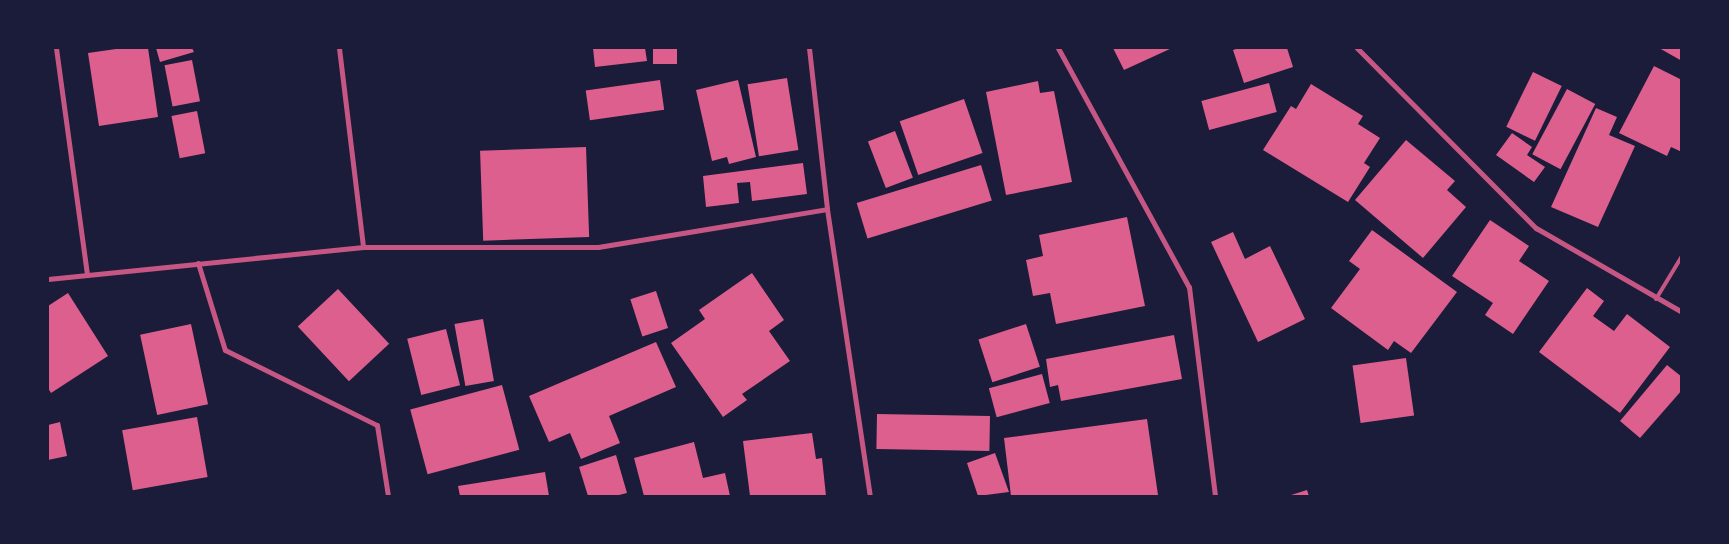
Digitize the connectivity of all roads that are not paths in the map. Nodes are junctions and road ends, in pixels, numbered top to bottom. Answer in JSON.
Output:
{"nodes":[{"id":1,"x":56,"y":48,"type":"edge"},
{"id":2,"x":339,"y":48,"type":"edge"},
{"id":3,"x":809,"y":48,"type":"edge"},
{"id":4,"x":1058,"y":48,"type":"edge"},
{"id":5,"x":1357,"y":48,"type":"edge"},
{"id":6,"x":828,"y":209,"type":"junction"},
{"id":7,"x":363,"y":247,"type":"junction"},
{"id":8,"x":1682,"y":256,"type":"edge"},
{"id":9,"x":198,"y":263,"type":"junction"},
{"id":10,"x":87,"y":274,"type":"junction"},
{"id":11,"x":48,"y":279,"type":"edge"},
{"id":12,"x":1656,"y":299,"type":"junction"},
{"id":13,"x":1682,"y":312,"type":"edge"},
{"id":14,"x":388,"y":496,"type":"edge"},
{"id":15,"x":870,"y":496,"type":"edge"},
{"id":16,"x":1215,"y":496,"type":"edge"}],
"edges":[{"from":1,"to":10,"type":"street"},
{"from":2,"to":7,"type":"street"},
{"from":3,"to":6,"type":"street"},
{"from":4,"to":16,"type":"street"},
{"from":5,"to":12,"type":"street"},
{"from":6,"to":7,"type":"street"},
{"from":6,"to":15,"type":"street"},
{"from":7,"to":9,"type":"street"},
{"from":8,"to":12,"type":"lane"},
{"from":9,"to":10,"type":"street"},
{"from":9,"to":14,"type":"street"},
{"from":10,"to":11,"type":"street"},
{"from":12,"to":13,"type":"street"}]}
